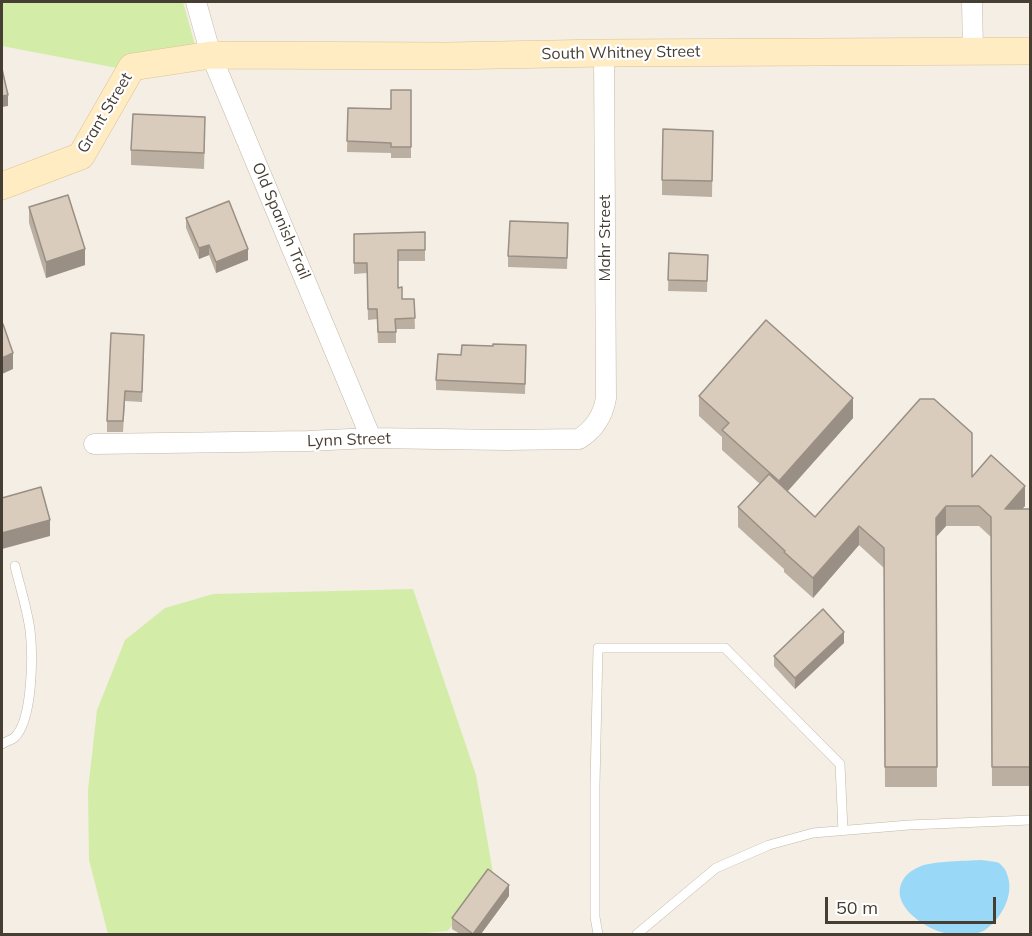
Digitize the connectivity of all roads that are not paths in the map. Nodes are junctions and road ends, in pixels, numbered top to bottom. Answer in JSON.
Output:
{"nodes":[{"id":1,"x":196,"y":2,"type":"edge"},
{"id":2,"x":972,"y":2,"type":"edge"},
{"id":3,"x":973,"y":51,"type":"junction"},
{"id":4,"x":1030,"y":51,"type":"edge"},
{"id":5,"x":604,"y":53,"type":"junction"},
{"id":6,"x":212,"y":55,"type":"junction"},
{"id":7,"x":2,"y":186,"type":"edge"},
{"id":8,"x":598,"y":422,"type":"joint"},
{"id":9,"x":371,"y":438,"type":"junction"},
{"id":10,"x":94,"y":444,"type":"dead end"},
{"id":11,"x":15,"y":566,"type":"dead end"},
{"id":12,"x":2,"y":744,"type":"edge"},
{"id":13,"x":1030,"y":820,"type":"edge"},
{"id":14,"x":843,"y":831,"type":"junction"},
{"id":15,"x":598,"y":934,"type":"edge"},
{"id":16,"x":637,"y":934,"type":"edge"}],
"edges":[{"from":1,"to":6,"type":"street","name":"Old Spanish Trail"},
{"from":2,"to":3,"type":"street"},
{"from":3,"to":4,"type":"street","name":"South Whitney Street"},
{"from":3,"to":5,"type":"street","name":"South Whitney Street"},
{"from":5,"to":6,"type":"street","name":"South Whitney Street"},
{"from":5,"to":8,"type":"street","name":"Mahr Street"},
{"from":6,"to":7,"type":"street","name":"Grant Street"},
{"from":6,"to":9,"type":"street","name":"Old Spanish Trail"},
{"from":8,"to":9,"type":"street","name":"Lynn Street"},
{"from":9,"to":10,"type":"street","name":"Lynn Street"},
{"from":11,"to":12,"type":"lane"},
{"from":13,"to":14,"type":"lane"},
{"from":14,"to":15,"type":"lane"},
{"from":14,"to":16,"type":"lane"}]}
